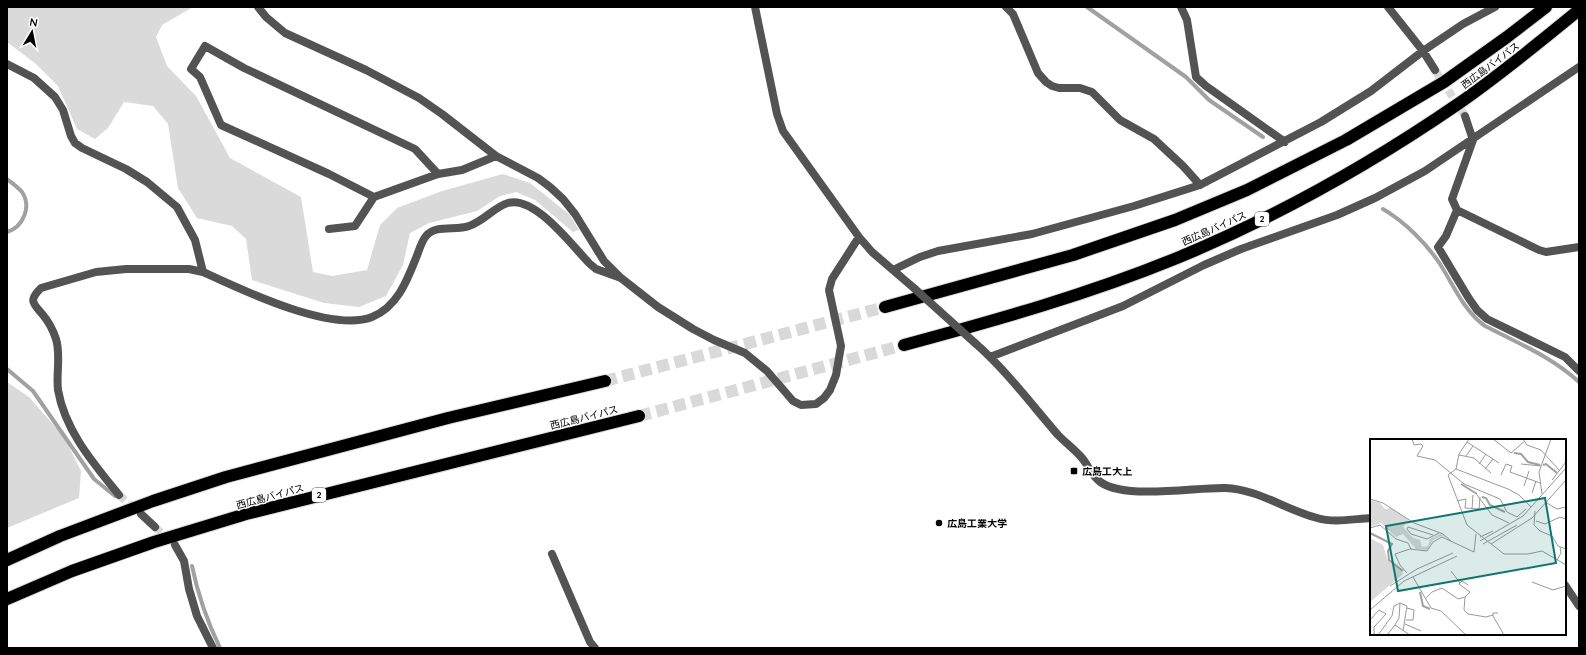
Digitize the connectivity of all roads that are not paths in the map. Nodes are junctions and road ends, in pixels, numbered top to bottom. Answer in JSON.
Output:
{"nodes":[{"id":1,"x":258,"y":7,"type":"edge"},
{"id":2,"x":754,"y":7,"type":"edge"},
{"id":3,"x":1006,"y":7,"type":"edge"},
{"id":4,"x":1181,"y":7,"type":"edge"},
{"id":5,"x":1388,"y":7,"type":"edge"},
{"id":6,"x":1495,"y":7,"type":"edge"},
{"id":7,"x":1546,"y":7,"type":"edge"},
{"id":8,"x":1579,"y":10,"type":"edge"},
{"id":9,"x":1423,"y":51,"type":"junction"},
{"id":10,"x":7,"y":64,"type":"edge"},
{"id":11,"x":1579,"y":67,"type":"edge"},
{"id":12,"x":1435,"y":70,"type":"tunnel mouth"},
{"id":13,"x":1465,"y":116,"type":"tunnel mouth"},
{"id":14,"x":1472,"y":140,"type":"junction"},
{"id":15,"x":1285,"y":142,"type":"junction"},
{"id":16,"x":496,"y":156,"type":"junction"},
{"id":17,"x":438,"y":174,"type":"junction"},
{"id":18,"x":1200,"y":185,"type":"junction"},
{"id":19,"x":374,"y":197,"type":"junction"},
{"id":20,"x":1457,"y":210,"type":"junction"},
{"id":21,"x":329,"y":229,"type":"dead end"},
{"id":22,"x":859,"y":237,"type":"junction"},
{"id":23,"x":1579,"y":248,"type":"edge"},
{"id":24,"x":893,"y":270,"type":"junction"},
{"id":25,"x":203,"y":272,"type":"junction"},
{"id":26,"x":621,"y":278,"type":"junction"},
{"id":27,"x":885,"y":307,"type":"tunnel mouth"},
{"id":28,"x":904,"y":345,"type":"tunnel mouth"},
{"id":29,"x":990,"y":357,"type":"junction"},
{"id":30,"x":1579,"y":371,"type":"edge"},
{"id":31,"x":605,"y":381,"type":"tunnel mouth"},
{"id":32,"x":639,"y":416,"type":"tunnel mouth"},
{"id":33,"x":119,"y":495,"type":"tunnel mouth"},
{"id":34,"x":141,"y":514,"type":"tunnel mouth"},
{"id":35,"x":1370,"y":518,"type":"edge"},
{"id":36,"x":155,"y":527,"type":"tunnel mouth"},
{"id":37,"x":174,"y":545,"type":"tunnel mouth"},
{"id":38,"x":552,"y":554,"type":"dead end"},
{"id":39,"x":7,"y":560,"type":"edge"},
{"id":40,"x":1566,"y":586,"type":"edge"},
{"id":41,"x":7,"y":599,"type":"edge"},
{"id":42,"x":1579,"y":606,"type":"edge"},
{"id":43,"x":213,"y":648,"type":"edge"},
{"id":44,"x":595,"y":648,"type":"edge"}],
"edges":[{"from":1,"to":16,"type":"street"},
{"from":2,"to":22,"type":"street"},
{"from":3,"to":18,"type":"street"},
{"from":4,"to":15,"type":"street"},
{"from":5,"to":9,"type":"street"},
{"from":6,"to":9,"type":"street"},
{"from":7,"to":27,"type":"highway","name":"西広島バイパス"},
{"from":8,"to":28,"type":"highway","name":"西広島バイパス","number":"2"},
{"from":9,"to":12,"type":"street"},
{"from":9,"to":15,"type":"street"},
{"from":10,"to":25,"type":"street"},
{"from":11,"to":14,"type":"street"},
{"from":13,"to":14,"type":"street"},
{"from":14,"to":20,"type":"street"},
{"from":14,"to":29,"type":"street"},
{"from":15,"to":18,"type":"street"},
{"from":16,"to":17,"type":"street"},
{"from":16,"to":26,"type":"street"},
{"from":17,"to":19,"type":"street"},
{"from":17,"to":19,"type":"street"},
{"from":18,"to":24,"type":"street"},
{"from":19,"to":21,"type":"street"},
{"from":20,"to":23,"type":"street"},
{"from":20,"to":30,"type":"street"},
{"from":22,"to":24,"type":"street"},
{"from":22,"to":26,"type":"street"},
{"from":24,"to":29,"type":"street","bridge":true},
{"from":25,"to":26,"type":"street"},
{"from":25,"to":33,"type":"street"},
{"from":29,"to":35,"type":"street"},
{"from":31,"to":39,"type":"highway"},
{"from":32,"to":41,"type":"highway","name":"西広島バイパス","number":"2"},
{"from":34,"to":36,"type":"street"},
{"from":37,"to":43,"type":"street"},
{"from":38,"to":44,"type":"street"},
{"from":40,"to":42,"type":"street"}]}
